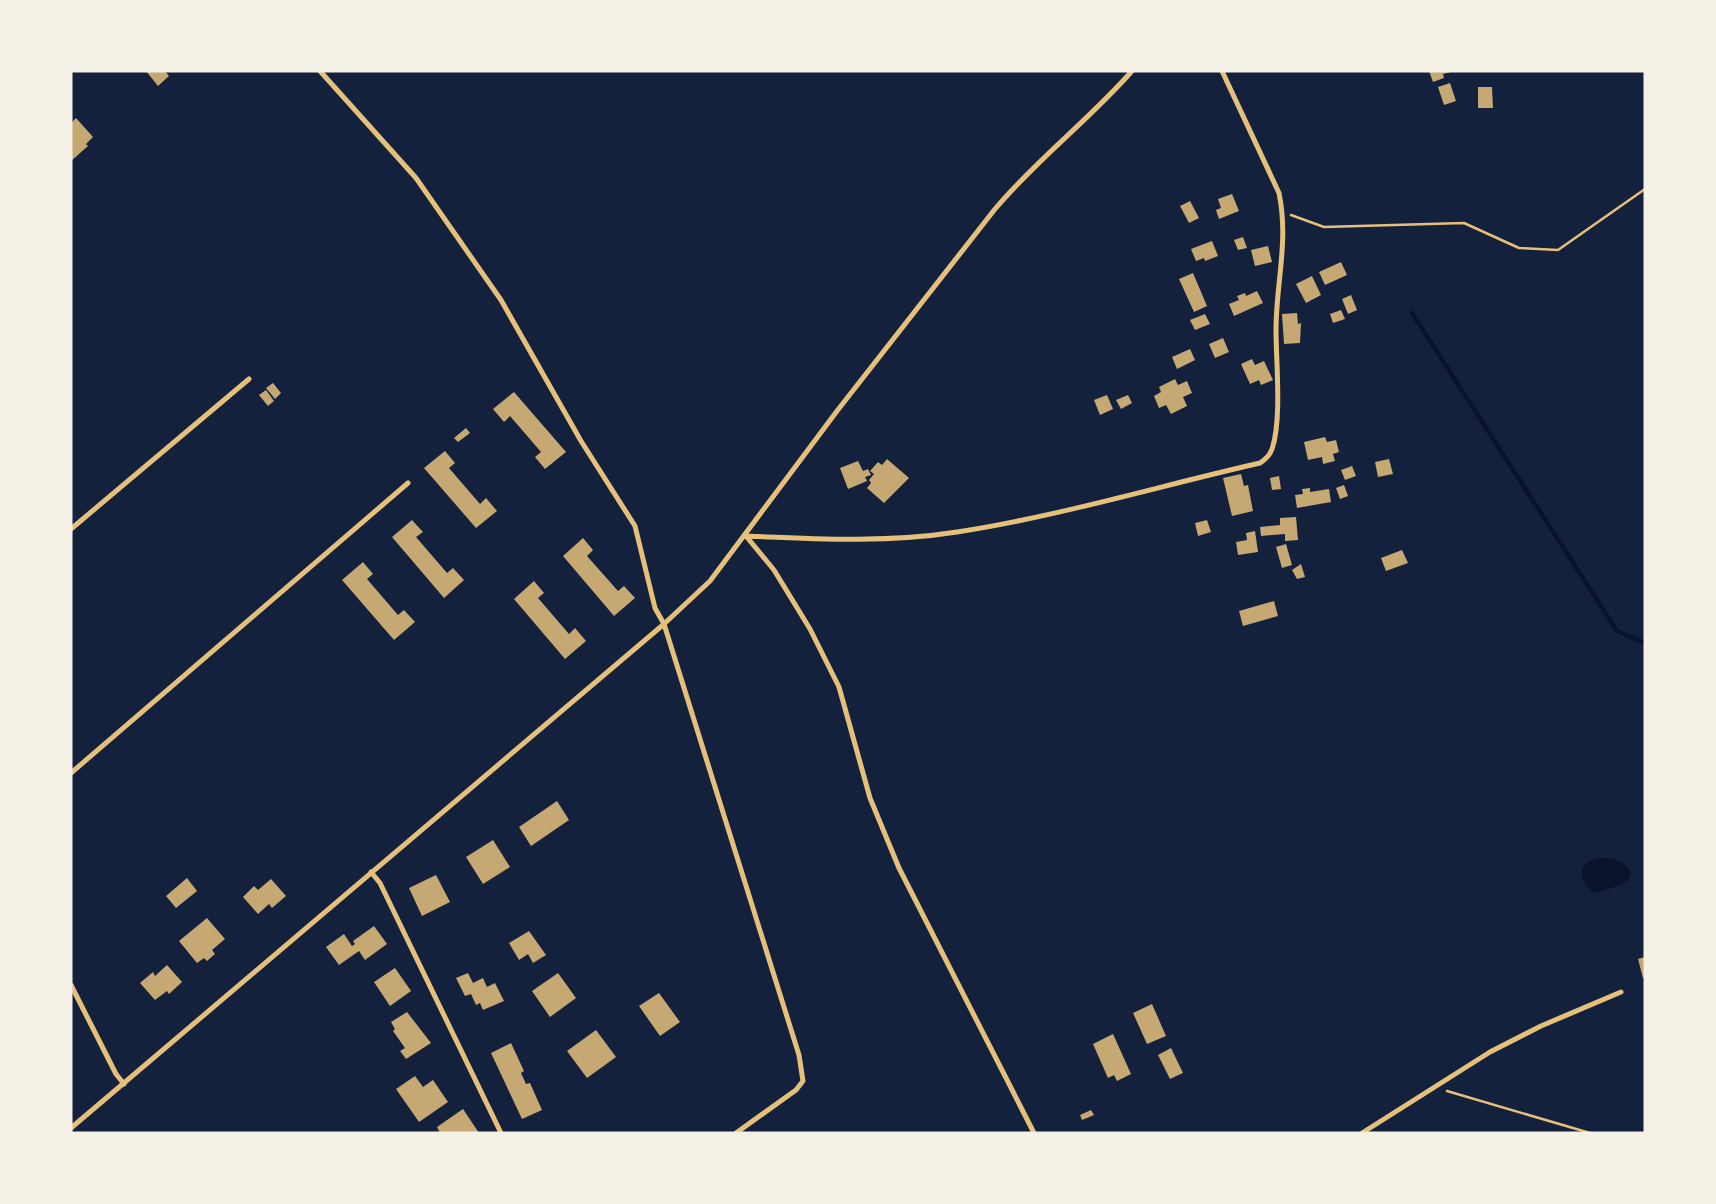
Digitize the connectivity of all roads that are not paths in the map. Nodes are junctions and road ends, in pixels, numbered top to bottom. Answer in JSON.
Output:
{"nodes":[{"id":1,"x":320,"y":71,"type":"edge"},
{"id":2,"x":1132,"y":71,"type":"edge"},
{"id":3,"x":1222,"y":71,"type":"edge"},
{"id":4,"x":249,"y":379,"type":"dead end"},
{"id":5,"x":408,"y":483,"type":"dead end"},
{"id":6,"x":71,"y":529,"type":"edge"},
{"id":7,"x":746,"y":536,"type":"junction"},
{"id":8,"x":664,"y":624,"type":"junction"},
{"id":9,"x":71,"y":773,"type":"edge"},
{"id":10,"x":371,"y":872,"type":"junction"},
{"id":11,"x":71,"y":985,"type":"edge"},
{"id":12,"x":1621,"y":992,"type":"dead end"},
{"id":13,"x":124,"y":1084,"type":"junction"},
{"id":14,"x":71,"y":1128,"type":"edge"},
{"id":15,"x":501,"y":1133,"type":"edge"},
{"id":16,"x":736,"y":1133,"type":"edge"},
{"id":17,"x":1034,"y":1133,"type":"edge"},
{"id":18,"x":1362,"y":1133,"type":"edge"}],
"edges":[{"from":1,"to":8,"type":"street"},
{"from":2,"to":7,"type":"street"},
{"from":3,"to":7,"type":"street"},
{"from":4,"to":6,"type":"street"},
{"from":5,"to":9,"type":"street"},
{"from":7,"to":8,"type":"street"},
{"from":7,"to":17,"type":"street"},
{"from":8,"to":10,"type":"street"},
{"from":8,"to":16,"type":"street"},
{"from":10,"to":13,"type":"street"},
{"from":10,"to":15,"type":"street"},
{"from":11,"to":13,"type":"street"},
{"from":12,"to":18,"type":"street"},
{"from":13,"to":14,"type":"street"}]}
